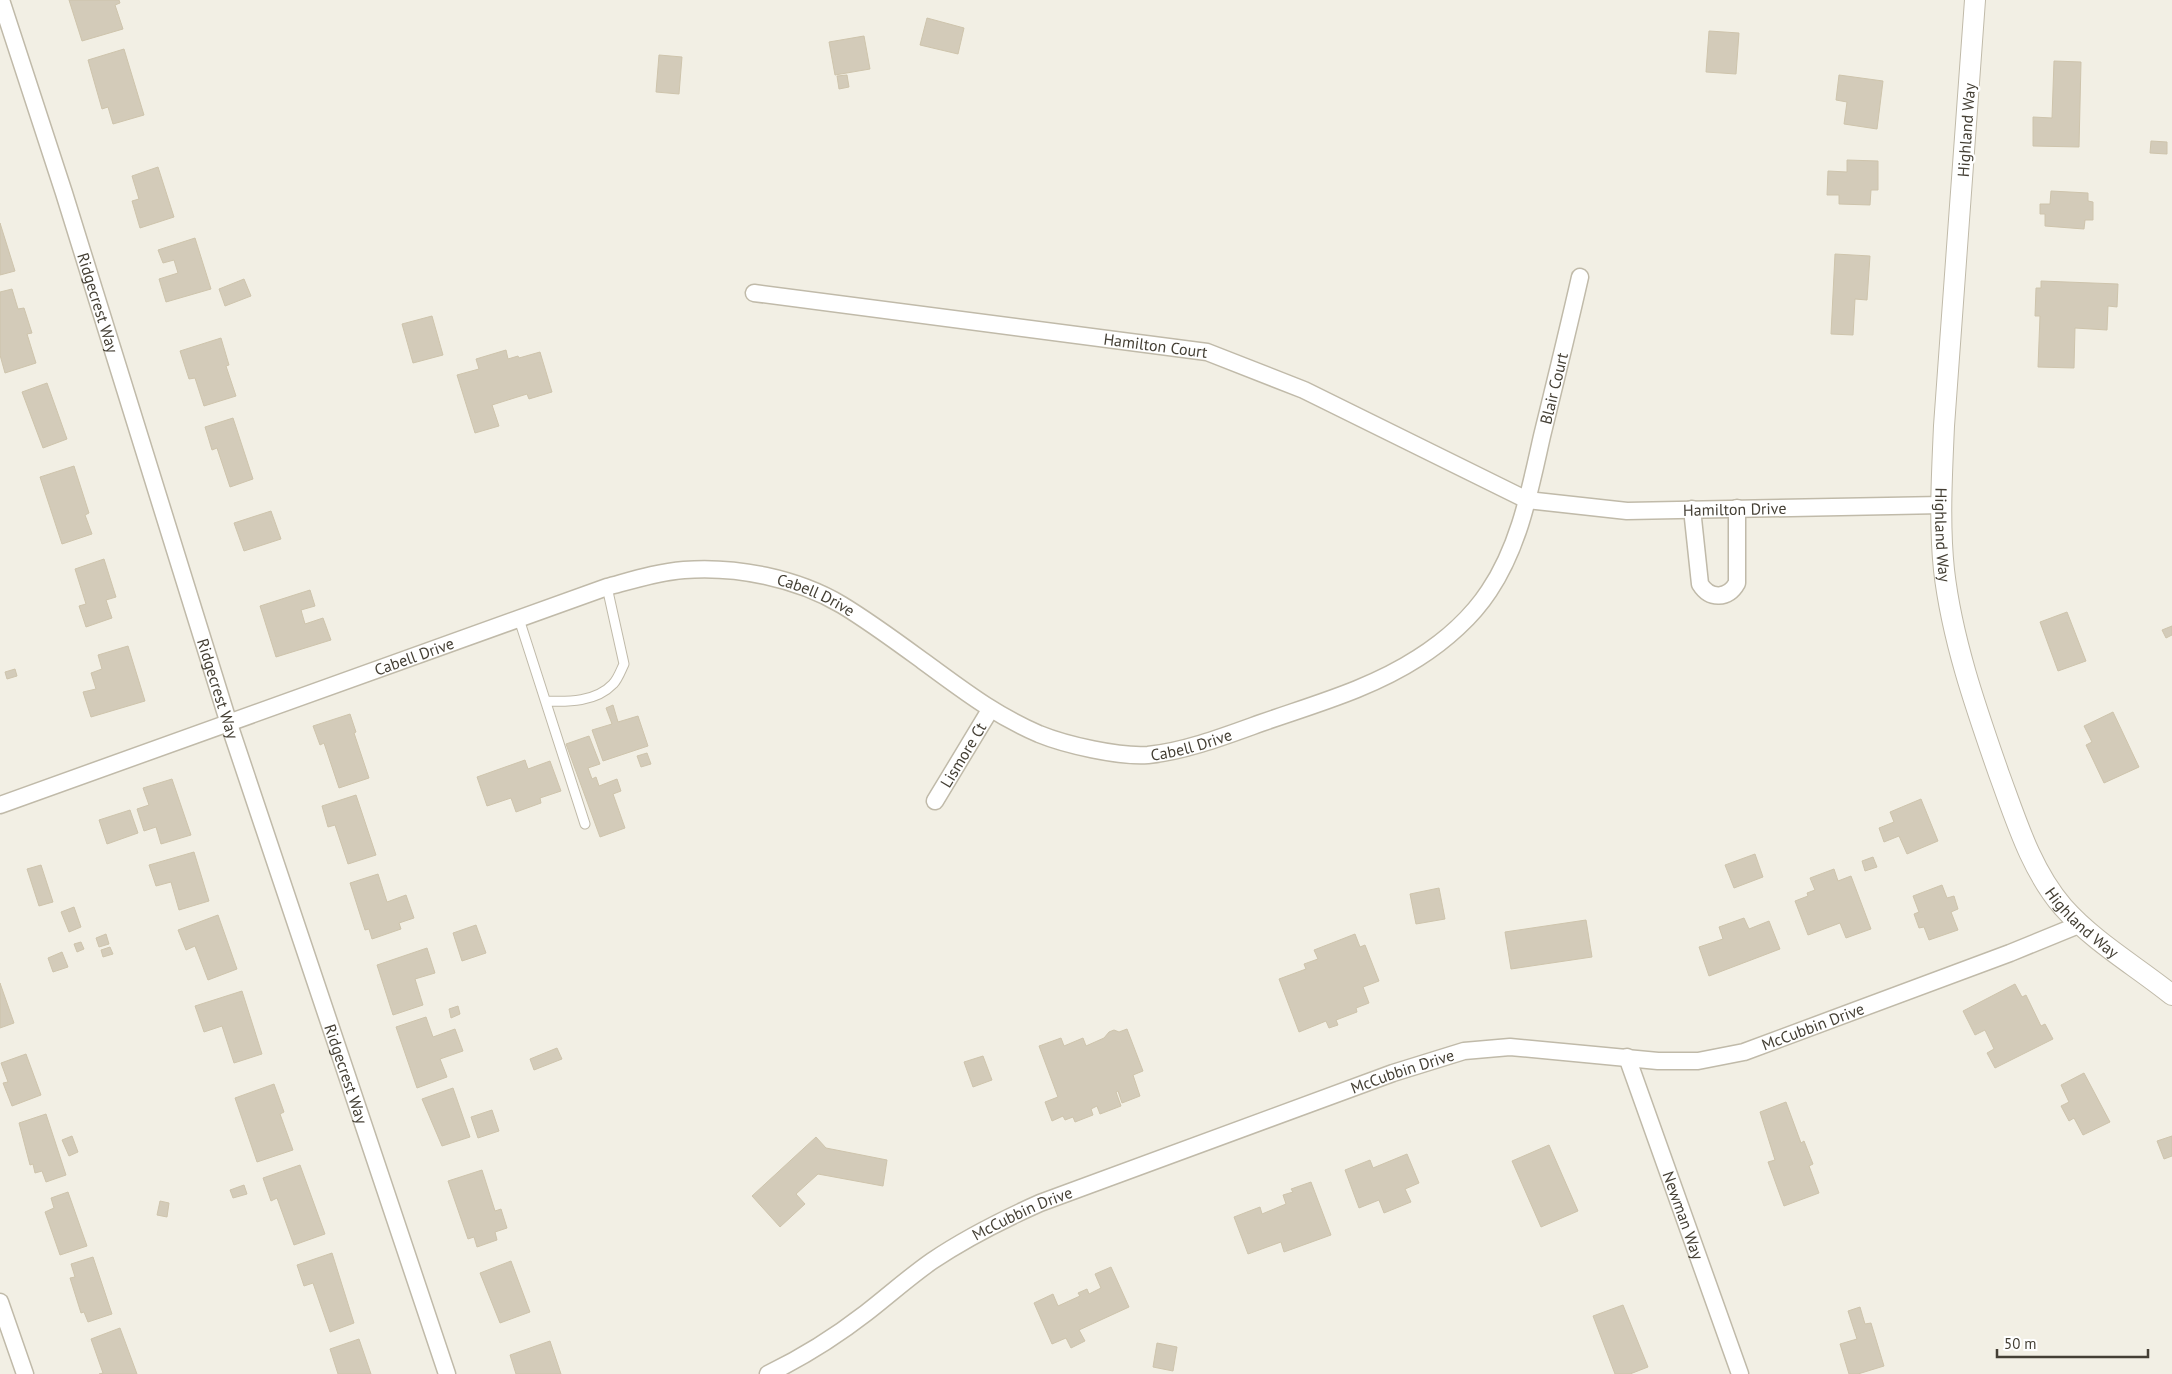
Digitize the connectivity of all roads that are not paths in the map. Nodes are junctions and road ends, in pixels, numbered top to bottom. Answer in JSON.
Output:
{"nodes":[{"id":1,"x":1,"y":0,"type":"edge"},
{"id":2,"x":1975,"y":0,"type":"edge"},
{"id":3,"x":1580,"y":277,"type":"dead end"},
{"id":4,"x":754,"y":293,"type":"dead end"},
{"id":5,"x":1527,"y":500,"type":"junction"},
{"id":6,"x":1942,"y":505,"type":"junction"},
{"id":7,"x":1737,"y":508,"type":"junction"},
{"id":8,"x":1692,"y":509,"type":"junction"},
{"id":9,"x":608,"y":587,"type":"junction"},
{"id":10,"x":519,"y":619,"type":"junction"},
{"id":11,"x":546,"y":702,"type":"junction"},
{"id":12,"x":990,"y":710,"type":"junction"},
{"id":13,"x":229,"y":724,"type":"junction"},
{"id":14,"x":935,"y":801,"type":"dead end"},
{"id":15,"x":0,"y":805,"type":"edge"},
{"id":16,"x":585,"y":824,"type":"dead end"},
{"id":17,"x":2081,"y":924,"type":"junction"},
{"id":18,"x":2172,"y":995,"type":"edge"},
{"id":19,"x":1627,"y":1057,"type":"junction"},
{"id":20,"x":0,"y":1302,"type":"edge"},
{"id":21,"x":24,"y":1374,"type":"edge"},
{"id":22,"x":447,"y":1374,"type":"edge"},
{"id":23,"x":768,"y":1374,"type":"edge"},
{"id":24,"x":1740,"y":1374,"type":"edge"}],
"edges":[{"from":1,"to":13,"type":"street","name":"Ridgecrest Way"},
{"from":2,"to":6,"type":"street","name":"Highland Way"},
{"from":3,"to":5,"type":"street","name":"Blair Court"},
{"from":4,"to":5,"type":"street","name":"Hamilton Court"},
{"from":5,"to":8,"type":"street","name":"Hamilton Drive"},
{"from":5,"to":12,"type":"street","name":"Cabell Drive"},
{"from":6,"to":7,"type":"street","name":"Hamilton Drive"},
{"from":6,"to":17,"type":"street","name":"Highland Way"},
{"from":7,"to":8,"type":"street","name":"Hamilton Drive"},
{"from":7,"to":8,"type":"street"},
{"from":9,"to":10,"type":"street","name":"Cabell Drive"},
{"from":9,"to":11,"type":"lane"},
{"from":9,"to":12,"type":"street","name":"Cabell Drive"},
{"from":10,"to":11,"type":"lane"},
{"from":10,"to":13,"type":"street","name":"Cabell Drive"},
{"from":11,"to":16,"type":"lane"},
{"from":12,"to":14,"type":"street","name":"Lismore Ct"},
{"from":13,"to":15,"type":"street","name":"Cabell Drive"},
{"from":13,"to":22,"type":"street","name":"Ridgecrest Way"},
{"from":17,"to":18,"type":"street","name":"Highland Way"},
{"from":17,"to":19,"type":"street","name":"McCubbin Drive"},
{"from":19,"to":23,"type":"street","name":"McCubbin Drive"},
{"from":19,"to":24,"type":"street","name":"Newman Way"},
{"from":20,"to":21,"type":"street"}]}
